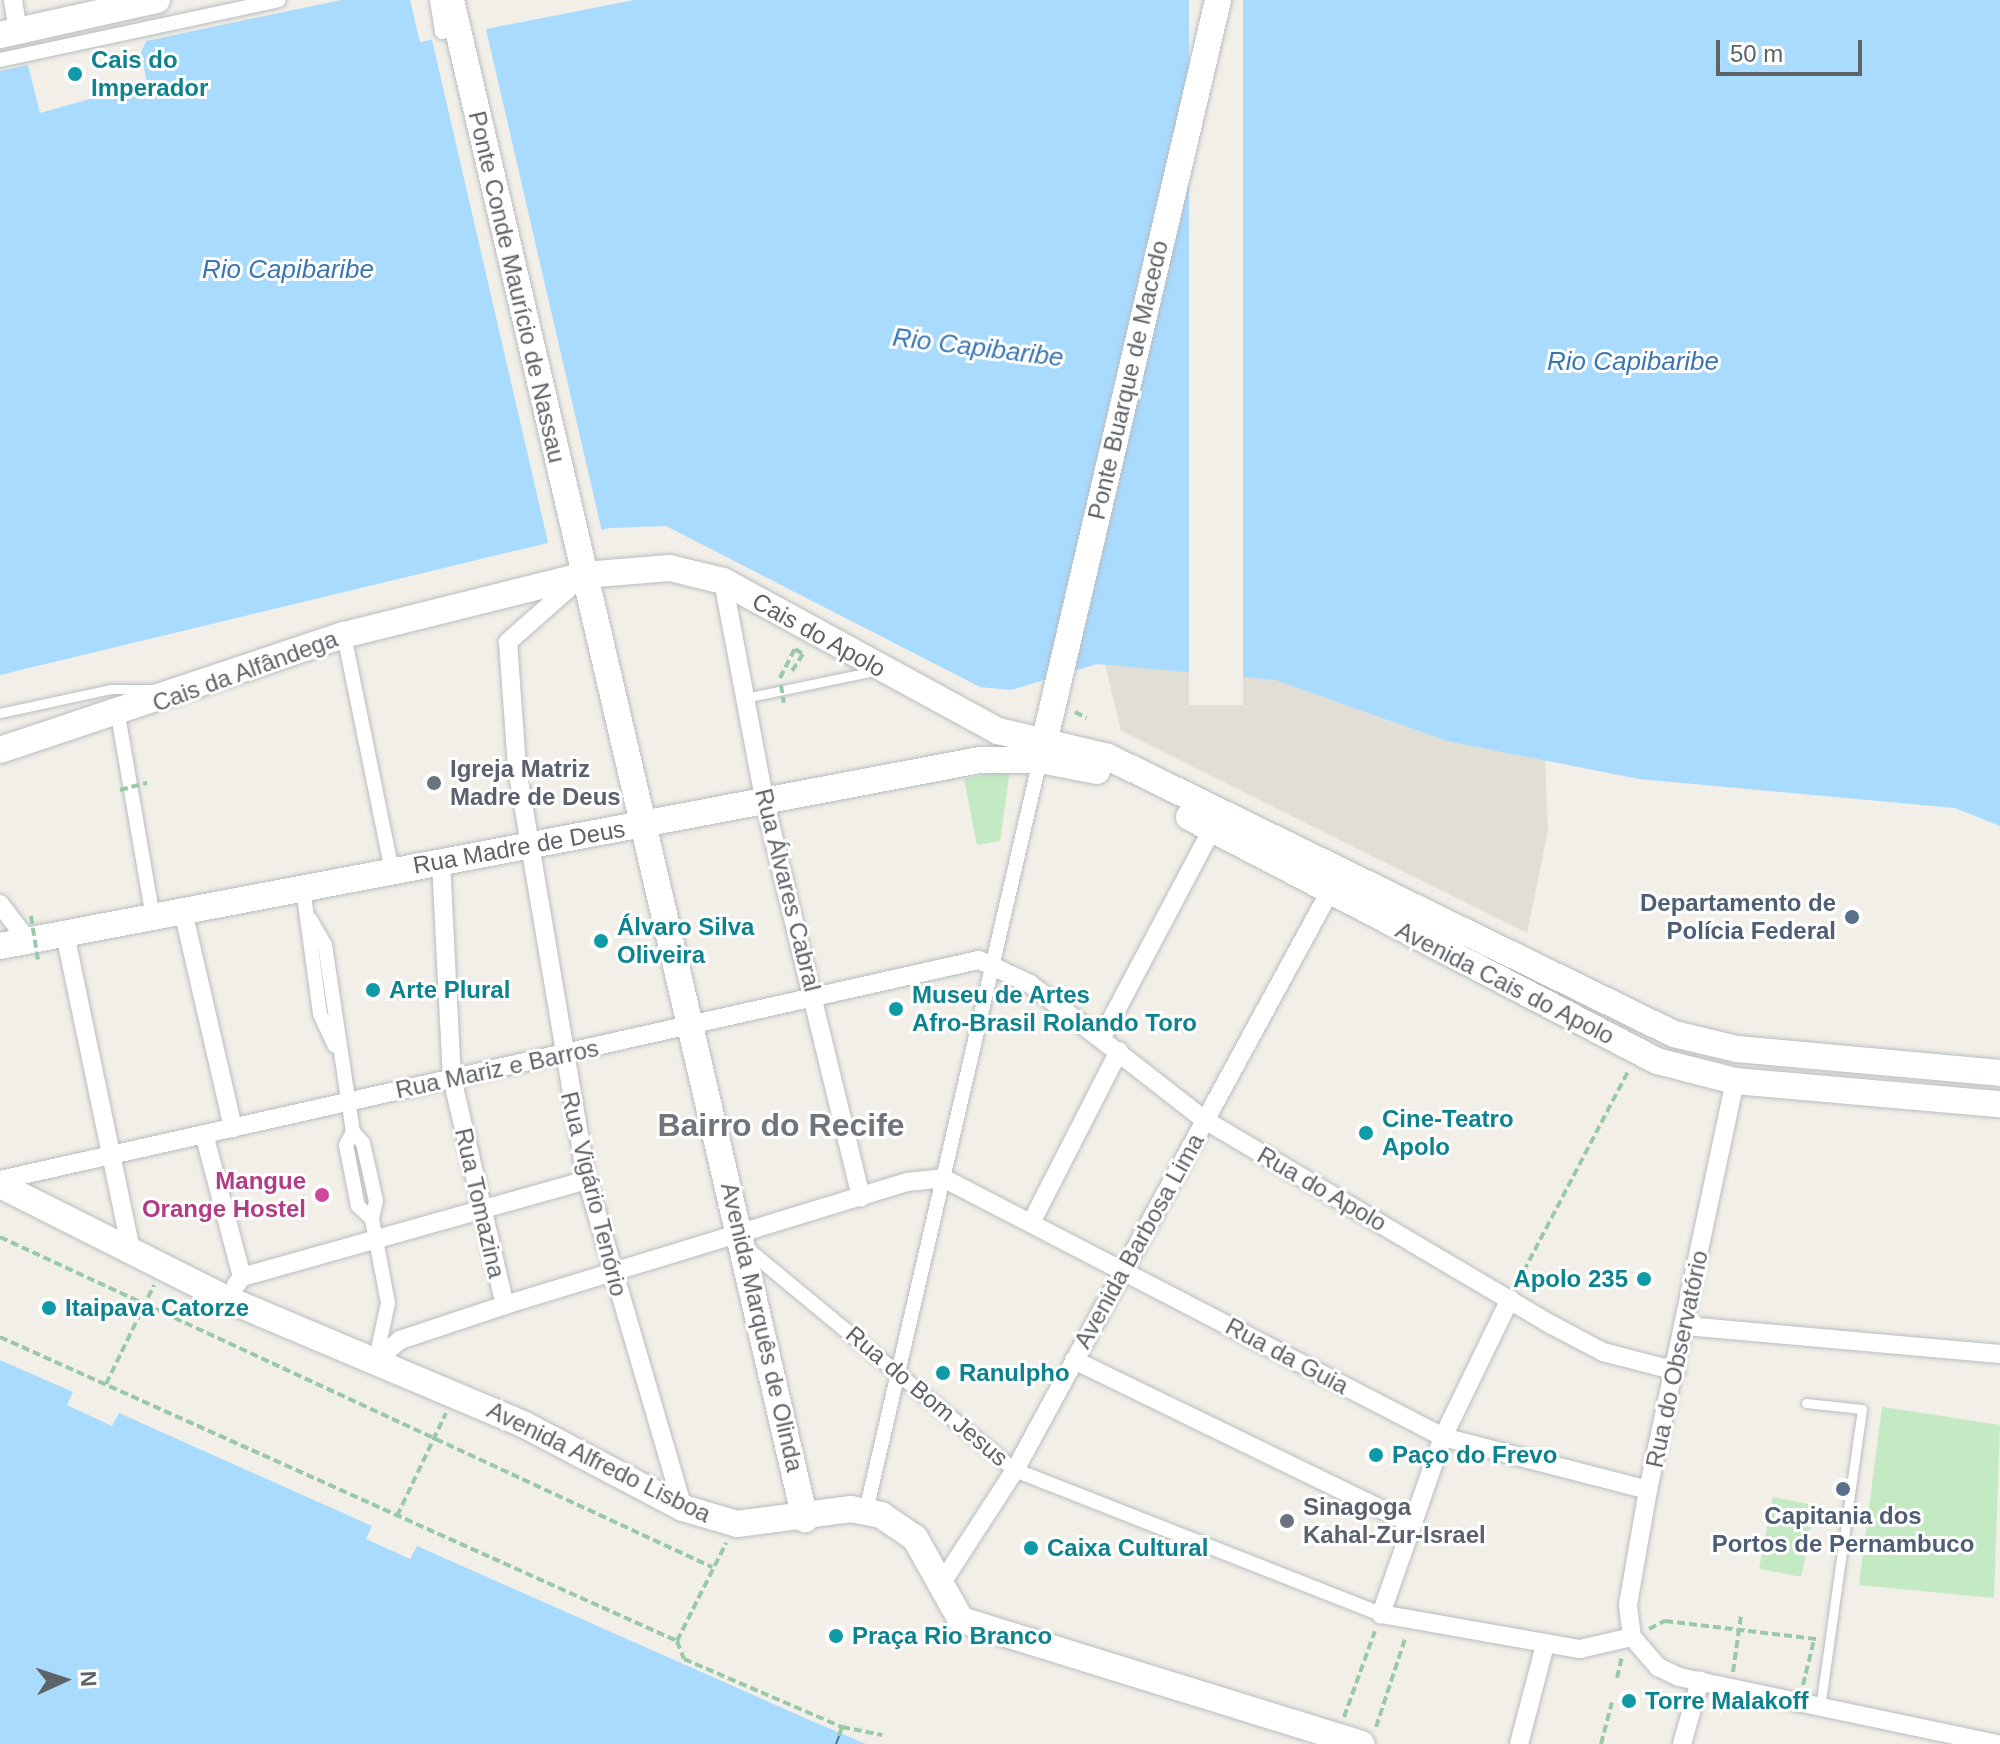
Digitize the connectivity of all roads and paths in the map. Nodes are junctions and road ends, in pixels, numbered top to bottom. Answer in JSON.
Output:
{"nodes":[{"id":1,"x":13,"y":0,"type":"edge"},
{"id":2,"x":279,"y":0,"type":"edge"},
{"id":3,"x":437,"y":0,"type":"edge"},
{"id":4,"x":451,"y":0,"type":"edge"},
{"id":5,"x":1218,"y":0,"type":"edge"},
{"id":6,"x":144,"y":1,"type":"edge"},
{"id":7,"x":457,"y":28,"type":"junction"},
{"id":8,"x":9,"y":33,"type":"edge"},
{"id":9,"x":0,"y":60,"type":"edge"},
{"id":10,"x":582,"y":562,"type":"junction"},
{"id":11,"x":723,"y":581,"type":"junction"},
{"id":12,"x":344,"y":635,"type":"junction"},
{"id":13,"x":881,"y":670,"type":"junction"},
{"id":14,"x":791,"y":671,"type":"dead end"},
{"id":15,"x":779,"y":673,"type":"dead end"},
{"id":16,"x":781,"y":685,"type":"dead end"},
{"id":17,"x":186,"y":692,"type":"junction"},
{"id":18,"x":745,"y":698,"type":"junction"},
{"id":19,"x":784,"y":703,"type":"dead end"},
{"id":20,"x":0,"y":713,"type":"edge"},
{"id":21,"x":118,"y":715,"type":"junction"},
{"id":22,"x":0,"y":750,"type":"edge"},
{"id":23,"x":1042,"y":750,"type":"junction"},
{"id":24,"x":147,"y":783,"type":"dead end"},
{"id":25,"x":120,"y":790,"type":"dead end"},
{"id":26,"x":764,"y":799,"type":"junction"},
{"id":27,"x":644,"y":824,"type":"junction"},
{"id":28,"x":1212,"y":829,"type":"junction"},
{"id":29,"x":532,"y":847,"type":"junction"},
{"id":30,"x":441,"y":862,"type":"junction"},
{"id":31,"x":392,"y":870,"type":"junction"},
{"id":32,"x":303,"y":888,"type":"junction"},
{"id":33,"x":1329,"y":893,"type":"junction"},
{"id":34,"x":0,"y":904,"type":"edge"},
{"id":35,"x":183,"y":911,"type":"junction"},
{"id":36,"x":153,"y":917,"type":"junction"},
{"id":37,"x":65,"y":934,"type":"junction"},
{"id":38,"x":33,"y":939,"type":"junction"},
{"id":39,"x":0,"y":946,"type":"edge"},
{"id":40,"x":993,"y":963,"type":"junction"},
{"id":41,"x":813,"y":996,"type":"junction"},
{"id":42,"x":691,"y":1027,"type":"junction"},
{"id":43,"x":1102,"y":1037,"type":"junction"},
{"id":44,"x":1119,"y":1051,"type":"junction"},
{"id":45,"x":1639,"y":1051,"type":"junction"},
{"id":46,"x":562,"y":1055,"type":"junction"},
{"id":47,"x":2000,"y":1073,"type":"edge"},
{"id":48,"x":452,"y":1078,"type":"junction"},
{"id":49,"x":1735,"y":1081,"type":"junction"},
{"id":50,"x":347,"y":1101,"type":"junction"},
{"id":51,"x":2000,"y":1104,"type":"edge"},
{"id":52,"x":1205,"y":1120,"type":"junction"},
{"id":53,"x":233,"y":1128,"type":"junction"},
{"id":54,"x":204,"y":1134,"type":"junction"},
{"id":55,"x":111,"y":1154,"type":"junction"},
{"id":56,"x":943,"y":1178,"type":"junction"},
{"id":57,"x":587,"y":1180,"type":"junction"},
{"id":58,"x":0,"y":1182,"type":"edge"},
{"id":59,"x":861,"y":1197,"type":"junction"},
{"id":60,"x":481,"y":1208,"type":"junction"},
{"id":61,"x":1032,"y":1221,"type":"junction"},
{"id":62,"x":0,"y":1237,"type":"edge"},
{"id":63,"x":376,"y":1238,"type":"junction"},
{"id":64,"x":744,"y":1242,"type":"junction"},
{"id":65,"x":132,"y":1255,"type":"junction"},
{"id":66,"x":162,"y":1268,"type":"junction"},
{"id":67,"x":1125,"y":1268,"type":"junction"},
{"id":68,"x":611,"y":1273,"type":"junction"},
{"id":69,"x":234,"y":1288,"type":"junction"},
{"id":70,"x":1510,"y":1299,"type":"junction"},
{"id":71,"x":144,"y":1304,"type":"junction"},
{"id":72,"x":505,"y":1305,"type":"junction"},
{"id":73,"x":1686,"y":1326,"type":"junction"},
{"id":74,"x":0,"y":1337,"type":"edge"},
{"id":75,"x":2000,"y":1354,"type":"edge"},
{"id":76,"x":377,"y":1359,"type":"junction"},
{"id":77,"x":1074,"y":1360,"type":"junction"},
{"id":78,"x":898,"y":1368,"type":"junction"},
{"id":79,"x":1676,"y":1371,"type":"junction"},
{"id":80,"x":106,"y":1384,"type":"junction"},
{"id":81,"x":455,"y":1394,"type":"junction"},
{"id":82,"x":1806,"y":1403,"type":"dead end"},
{"id":83,"x":1443,"y":1437,"type":"junction"},
{"id":84,"x":434,"y":1438,"type":"junction"},
{"id":85,"x":1015,"y":1470,"type":"junction"},
{"id":86,"x":1648,"y":1490,"type":"junction"},
{"id":87,"x":683,"y":1508,"type":"junction"},
{"id":88,"x":866,"y":1511,"type":"junction"},
{"id":89,"x":397,"y":1516,"type":"junction"},
{"id":90,"x":805,"y":1519,"type":"junction"},
{"id":91,"x":737,"y":1524,"type":"junction"},
{"id":92,"x":1412,"y":1524,"type":"junction"},
{"id":93,"x":712,"y":1567,"type":"junction"},
{"id":94,"x":941,"y":1584,"type":"junction"},
{"id":95,"x":1381,"y":1614,"type":"junction"},
{"id":96,"x":1741,"y":1615,"type":"dead end"},
{"id":97,"x":1411,"y":1620,"type":"junction"},
{"id":98,"x":1665,"y":1621,"type":"dead end"},
{"id":99,"x":1816,"y":1624,"type":"dead end"},
{"id":100,"x":1739,"y":1630,"type":"junction"},
{"id":101,"x":1632,"y":1637,"type":"junction"},
{"id":102,"x":1815,"y":1639,"type":"junction"},
{"id":103,"x":677,"y":1641,"type":"junction"},
{"id":104,"x":1830,"y":1641,"type":"junction"},
{"id":105,"x":1545,"y":1645,"type":"junction"},
{"id":106,"x":1805,"y":1678,"type":"dead end"},
{"id":107,"x":1700,"y":1681,"type":"junction"},
{"id":108,"x":1730,"y":1688,"type":"junction"},
{"id":109,"x":1612,"y":1702,"type":"dead end"},
{"id":110,"x":1820,"y":1708,"type":"junction"},
{"id":111,"x":842,"y":1727,"type":"junction"},
{"id":112,"x":882,"y":1735,"type":"dead end"},
{"id":113,"x":839,"y":1736,"type":"dead end"},
{"id":114,"x":1349,"y":1740,"type":"edge"},
{"id":115,"x":1370,"y":1744,"type":"edge"},
{"id":116,"x":1519,"y":1744,"type":"edge"},
{"id":117,"x":1601,"y":1744,"type":"edge"},
{"id":118,"x":1682,"y":1744,"type":"edge"},
{"id":119,"x":1996,"y":1744,"type":"edge"}],
"edges":[{"from":1,"to":8,"type":"street"},
{"from":2,"to":9,"type":"street"},
{"from":3,"to":7,"type":"street"},
{"from":4,"to":7,"type":"main road","name":"Ponte Conde Maurício de Nassau"},
{"from":5,"to":23,"type":"main road","name":"Ponte Buarque de Macedo"},
{"from":6,"to":8,"type":"main road"},
{"from":7,"to":10,"type":"main road","name":"Ponte Conde Maurício de Nassau"},
{"from":10,"to":11,"type":"main road","name":"Cais do Apolo"},
{"from":10,"to":12,"type":"main road","name":"Cais da Alfândega"},
{"from":10,"to":27,"type":"main road","name":"Avenida Marquês de Olinda"},
{"from":10,"to":29,"type":"street","name":"Rua Vigário Tenório"},
{"from":11,"to":13,"type":"main road","name":"Cais do Apolo"},
{"from":11,"to":18,"type":"street","name":"Rua Álvares Cabral"},
{"from":12,"to":17,"type":"main road","name":"Cais da Alfândega"},
{"from":12,"to":31,"type":"street"},
{"from":13,"to":18,"type":"lane"},
{"from":13,"to":23,"type":"main road","name":"Cais do Apolo"},
{"from":14,"to":15,"type":"path"},
{"from":16,"to":19,"type":"path","bridge":true},
{"from":17,"to":20,"type":"lane"},
{"from":17,"to":21,"type":"main road","name":"Cais da Alfândega"},
{"from":18,"to":26,"type":"street","name":"Rua Álvares Cabral"},
{"from":21,"to":22,"type":"main road","name":"Cais da Alfândega"},
{"from":21,"to":36,"type":"street"},
{"from":23,"to":26,"type":"main road","name":"Rua Madre de Deus"},
{"from":23,"to":28,"type":"main road","name":"Avenida Cais do Apolo"},
{"from":23,"to":40,"type":"street"},
{"from":23,"to":47,"type":"main road","name":"Avenida Cais do Apolo"},
{"from":24,"to":25,"type":"path","bridge":true},
{"from":26,"to":27,"type":"main road","name":"Rua Madre de Deus"},
{"from":26,"to":41,"type":"street","name":"Rua Álvares Cabral"},
{"from":27,"to":29,"type":"main road","name":"Rua Madre de Deus"},
{"from":27,"to":42,"type":"main road","name":"Avenida Marquês de Olinda"},
{"from":28,"to":33,"type":"main road","name":"Avenida Cais do Apolo"},
{"from":28,"to":43,"type":"street"},
{"from":29,"to":30,"type":"main road","name":"Rua Madre de Deus"},
{"from":29,"to":46,"type":"street","name":"Rua Vigário Tenório"},
{"from":30,"to":31,"type":"main road","name":"Rua Madre de Deus"},
{"from":30,"to":48,"type":"street","name":"Rua Tomazina"},
{"from":31,"to":32,"type":"main road","name":"Rua Madre de Deus"},
{"from":32,"to":35,"type":"main road","name":"Rua Madre de Deus"},
{"from":32,"to":50,"type":"street"},
{"from":33,"to":45,"type":"main road","name":"Avenida Cais do Apolo"},
{"from":33,"to":52,"type":"street","name":"Avenida Barbosa Lima"},
{"from":34,"to":38,"type":"street"},
{"from":35,"to":36,"type":"main road","name":"Rua Madre de Deus"},
{"from":35,"to":53,"type":"street"},
{"from":36,"to":37,"type":"main road","name":"Rua Madre de Deus"},
{"from":37,"to":38,"type":"main road","name":"Rua Madre de Deus"},
{"from":37,"to":55,"type":"street"},
{"from":38,"to":39,"type":"main road","name":"Rua Madre de Deus"},
{"from":40,"to":41,"type":"street","name":"Rua Mariz e Barros"},
{"from":40,"to":43,"type":"street","name":"Rua do Apolo"},
{"from":40,"to":56,"type":"street"},
{"from":41,"to":42,"type":"street","name":"Rua Mariz e Barros"},
{"from":41,"to":59,"type":"street","name":"Rua Álvares Cabral"},
{"from":42,"to":46,"type":"street","name":"Rua Mariz e Barros"},
{"from":42,"to":64,"type":"main road","name":"Avenida Marquês de Olinda"},
{"from":43,"to":44,"type":"street","name":"Rua do Apolo"},
{"from":44,"to":52,"type":"street","name":"Rua do Apolo"},
{"from":44,"to":61,"type":"street"},
{"from":45,"to":49,"type":"main road","name":"Avenida Cais do Apolo"},
{"from":45,"to":70,"type":"path"},
{"from":46,"to":48,"type":"street","name":"Rua Mariz e Barros"},
{"from":46,"to":57,"type":"street","name":"Rua Vigário Tenório"},
{"from":48,"to":50,"type":"street","name":"Rua Mariz e Barros"},
{"from":48,"to":60,"type":"street","name":"Rua Tomazina"},
{"from":49,"to":51,"type":"main road","name":"Avenida Cais do Apolo"},
{"from":49,"to":73,"type":"street","name":"Rua do Observatório"},
{"from":50,"to":53,"type":"street","name":"Rua Mariz e Barros"},
{"from":50,"to":63,"type":"street"},
{"from":52,"to":67,"type":"street","name":"Avenida Barbosa Lima"},
{"from":52,"to":70,"type":"street","name":"Rua do Apolo"},
{"from":53,"to":54,"type":"street","name":"Rua Mariz e Barros"},
{"from":54,"to":55,"type":"street","name":"Rua Mariz e Barros"},
{"from":54,"to":69,"type":"street"},
{"from":55,"to":58,"type":"street","name":"Rua Mariz e Barros"},
{"from":55,"to":65,"type":"street"},
{"from":56,"to":59,"type":"street"},
{"from":56,"to":61,"type":"street","name":"Rua da Guia"},
{"from":56,"to":78,"type":"street"},
{"from":57,"to":60,"type":"street"},
{"from":57,"to":68,"type":"street","name":"Rua Vigário Tenório"},
{"from":58,"to":65,"type":"main road","name":"Avenida Alfredo Lisboa"},
{"from":59,"to":64,"type":"street"},
{"from":60,"to":63,"type":"street"},
{"from":60,"to":72,"type":"street","name":"Rua Tomazina"},
{"from":61,"to":67,"type":"street","name":"Rua da Guia"},
{"from":62,"to":71,"type":"path"},
{"from":63,"to":69,"type":"street"},
{"from":63,"to":76,"type":"street"},
{"from":64,"to":68,"type":"street"},
{"from":64,"to":78,"type":"street","name":"Rua do Bom Jesus"},
{"from":64,"to":90,"type":"main road","name":"Avenida Marquês de Olinda"},
{"from":65,"to":66,"type":"main road","name":"Avenida Alfredo Lisboa"},
{"from":66,"to":69,"type":"main road","name":"Avenida Alfredo Lisboa"},
{"from":66,"to":71,"type":"path"},
{"from":67,"to":77,"type":"street","name":"Avenida Barbosa Lima"},
{"from":67,"to":83,"type":"street","name":"Rua da Guia"},
{"from":68,"to":72,"type":"street"},
{"from":68,"to":87,"type":"street","name":"Rua Vigário Tenório"},
{"from":69,"to":76,"type":"main road","name":"Avenida Alfredo Lisboa"},
{"from":70,"to":79,"type":"street","name":"Rua do Apolo"},
{"from":70,"to":83,"type":"street"},
{"from":71,"to":80,"type":"path"},
{"from":71,"to":84,"type":"path"},
{"from":72,"to":76,"type":"street"},
{"from":73,"to":75,"type":"street"},
{"from":73,"to":79,"type":"street","name":"Rua do Observatório"},
{"from":74,"to":80,"type":"path"},
{"from":76,"to":81,"type":"main road","name":"Avenida Alfredo Lisboa"},
{"from":77,"to":85,"type":"street","name":"Avenida Barbosa Lima"},
{"from":77,"to":92,"type":"street"},
{"from":78,"to":85,"type":"street","name":"Rua do Bom Jesus"},
{"from":78,"to":88,"type":"street"},
{"from":79,"to":86,"type":"street","name":"Rua do Observatório"},
{"from":80,"to":89,"type":"path"},
{"from":81,"to":84,"type":"path"},
{"from":81,"to":87,"type":"main road","name":"Avenida Alfredo Lisboa"},
{"from":82,"to":104,"type":"lane"},
{"from":83,"to":86,"type":"street","name":"Rua da Guia"},
{"from":83,"to":92,"type":"street"},
{"from":84,"to":89,"type":"path"},
{"from":84,"to":93,"type":"path"},
{"from":85,"to":94,"type":"street","name":"Avenida Barbosa Lima"},
{"from":85,"to":95,"type":"street","name":"Rua do Bom Jesus"},
{"from":86,"to":101,"type":"street","name":"Rua do Observatório"},
{"from":87,"to":91,"type":"main road","name":"Avenida Alfredo Lisboa"},
{"from":88,"to":90,"type":"main road","name":"Avenida Alfredo Lisboa"},
{"from":88,"to":94,"type":"main road"},
{"from":89,"to":103,"type":"path"},
{"from":90,"to":91,"type":"main road","name":"Avenida Alfredo Lisboa"},
{"from":91,"to":93,"type":"path"},
{"from":92,"to":95,"type":"street"},
{"from":93,"to":103,"type":"path"},
{"from":94,"to":114,"type":"main road"},
{"from":95,"to":97,"type":"street","name":"Rua do Bom Jesus"},
{"from":95,"to":114,"type":"path"},
{"from":96,"to":100,"type":"path"},
{"from":97,"to":105,"type":"street","name":"Rua do Bom Jesus"},
{"from":97,"to":115,"type":"path"},
{"from":98,"to":100,"type":"path"},
{"from":99,"to":102,"type":"path"},
{"from":100,"to":102,"type":"path"},
{"from":100,"to":108,"type":"path"},
{"from":101,"to":105,"type":"street","name":"Rua do Bom Jesus"},
{"from":101,"to":107,"type":"street"},
{"from":102,"to":104,"type":"path"},
{"from":102,"to":106,"type":"path"},
{"from":103,"to":111,"type":"path"},
{"from":104,"to":110,"type":"lane"},
{"from":105,"to":116,"type":"street"},
{"from":107,"to":108,"type":"street"},
{"from":107,"to":118,"type":"street"},
{"from":108,"to":110,"type":"street"},
{"from":109,"to":117,"type":"path"},
{"from":110,"to":119,"type":"street"},
{"from":111,"to":112,"type":"path"},
{"from":111,"to":113,"type":"path"}]}
